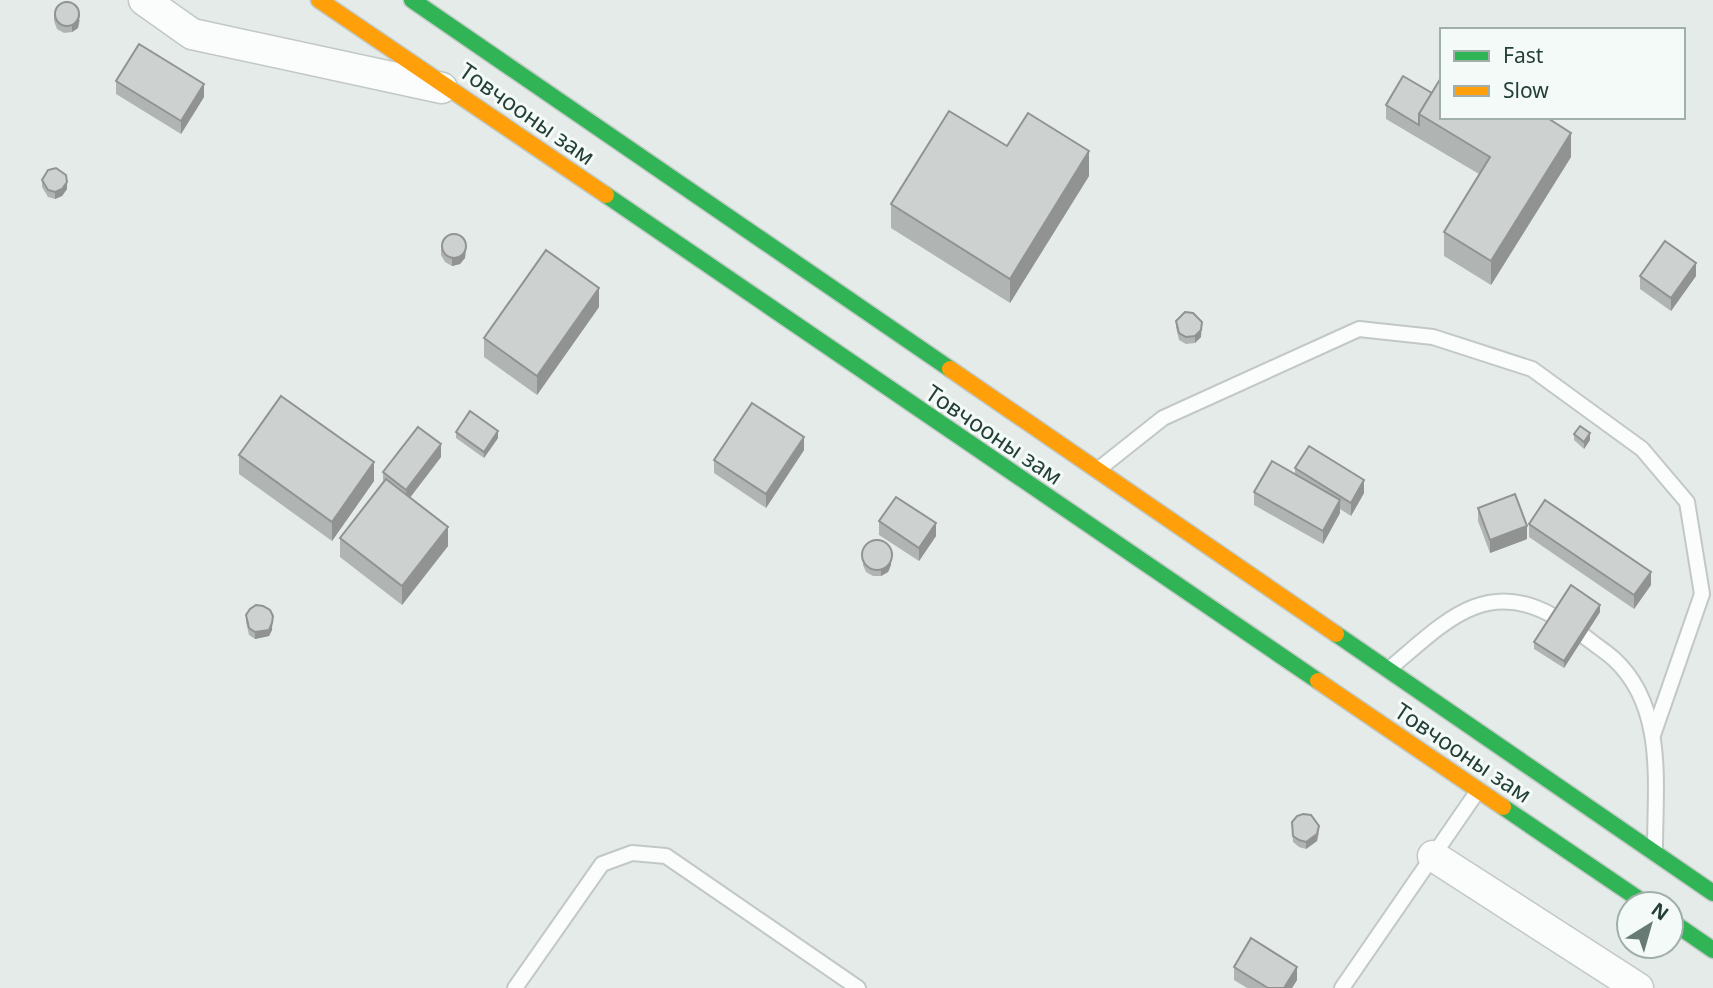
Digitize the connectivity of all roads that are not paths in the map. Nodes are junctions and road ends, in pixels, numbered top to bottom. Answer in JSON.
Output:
{"nodes":[{"id":1,"x":144,"y":0,"type":"edge"},
{"id":2,"x":319,"y":0,"type":"edge"},
{"id":3,"x":412,"y":0,"type":"edge"},
{"id":4,"x":440,"y":0,"type":"edge"},
{"id":5,"x":436,"y":17,"type":"junction"},
{"id":6,"x":455,"y":91,"type":"junction"},
{"id":7,"x":1096,"y":471,"type":"junction"},
{"id":8,"x":1555,"y":617,"type":"edge"},
{"id":9,"x":1584,"y":636,"type":"edge"},
{"id":10,"x":1388,"y":670,"type":"junction"},
{"id":11,"x":1653,"y":734,"type":"junction"},
{"id":12,"x":1478,"y":791,"type":"junction"},
{"id":13,"x":1655,"y":853,"type":"junction"},
{"id":14,"x":1433,"y":856,"type":"junction"},
{"id":15,"x":1713,"y":877,"type":"edge"},
{"id":16,"x":1696,"y":881,"type":"junction"},
{"id":17,"x":1625,"y":890,"type":"edge"},
{"id":18,"x":1713,"y":893,"type":"edge"},
{"id":19,"x":1685,"y":931,"type":"edge"},
{"id":20,"x":1713,"y":950,"type":"edge"},
{"id":21,"x":515,"y":988,"type":"edge"},
{"id":22,"x":858,"y":988,"type":"edge"},
{"id":23,"x":1342,"y":988,"type":"edge"},
{"id":24,"x":1638,"y":988,"type":"edge"}],
"edges":[{"from":1,"to":6,"type":"street"},
{"from":2,"to":6,"type":"highway","name":"Товчооны зам"},
{"from":3,"to":5,"type":"highway","name":"Товчооны зам"},
{"from":4,"to":5,"type":"lane"},
{"from":5,"to":7,"type":"highway","name":"Товчооны зам"},
{"from":6,"to":12,"type":"highway","name":"Товчооны зам"},
{"from":7,"to":10,"type":"highway","name":"Товчооны зам"},
{"from":7,"to":11,"type":"lane"},
{"from":8,"to":10,"type":"lane"},
{"from":9,"to":11,"type":"lane"},
{"from":10,"to":13,"type":"highway","name":"Товчооны зам"},
{"from":11,"to":13,"type":"lane"},
{"from":12,"to":14,"type":"lane"},
{"from":12,"to":17,"type":"highway","name":"Товчооны зам"},
{"from":13,"to":16,"type":"highway","name":"Товчооны зам"},
{"from":14,"to":23,"type":"lane"},
{"from":14,"to":24,"type":"street"},
{"from":15,"to":16,"type":"lane"},
{"from":16,"to":18,"type":"highway","name":"Товчооны зам"},
{"from":19,"to":20,"type":"highway"},
{"from":21,"to":22,"type":"lane"}]}
